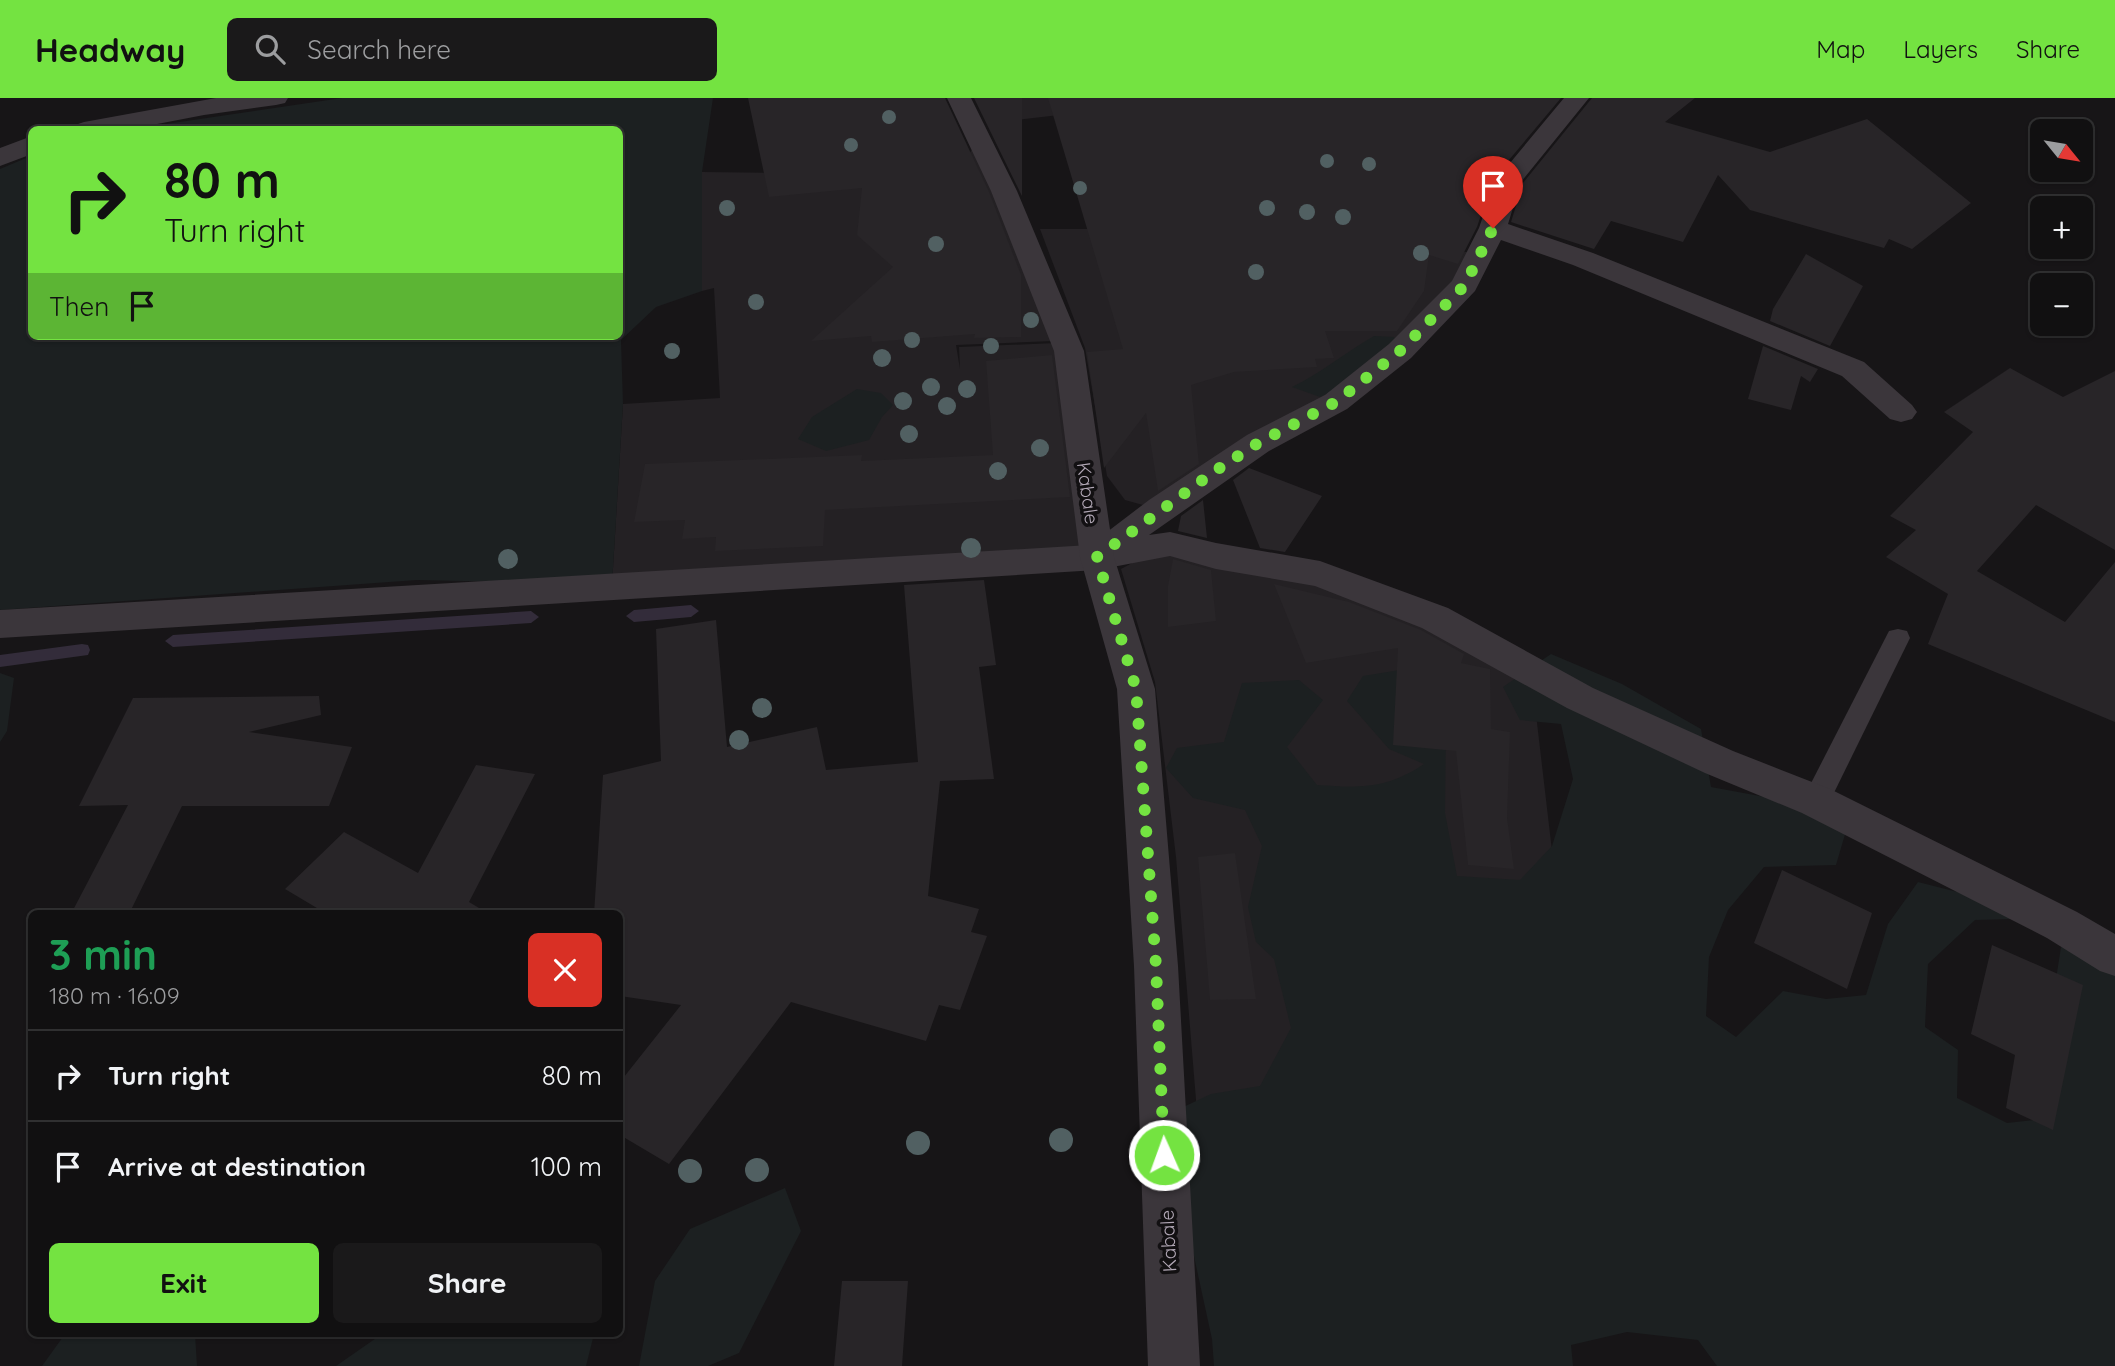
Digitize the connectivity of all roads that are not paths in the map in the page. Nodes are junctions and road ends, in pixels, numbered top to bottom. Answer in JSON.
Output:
{"nodes":[{"id":1,"x":109,"y":98,"type":"edge"},
{"id":2,"x":276,"y":98,"type":"edge"},
{"id":3,"x":959,"y":98,"type":"edge"},
{"id":4,"x":1577,"y":98,"type":"edge"},
{"id":5,"x":70,"y":126,"type":"edge"},
{"id":6,"x":105,"y":126,"type":"edge"},
{"id":7,"x":28,"y":146,"type":"edge"},
{"id":8,"x":0,"y":158,"type":"edge"},
{"id":9,"x":1493,"y":228,"type":"junction"},
{"id":10,"x":1901,"y":412,"type":"dead end"},
{"id":11,"x":1097,"y":557,"type":"junction"},
{"id":12,"x":0,"y":624,"type":"edge"},
{"id":13,"x":1898,"y":638,"type":"dead end"},
{"id":14,"x":1816,"y":801,"type":"junction"},
{"id":15,"x":2115,"y":957,"type":"edge"},
{"id":16,"x":1174,"y":1366,"type":"edge"}],
"edges":[{"from":1,"to":5,"type":"street"},
{"from":2,"to":6,"type":"street"},
{"from":3,"to":11,"type":"street","name":"Kabale"},
{"from":4,"to":9,"type":"street"},
{"from":7,"to":8,"type":"street"},
{"from":9,"to":10,"type":"street"},
{"from":9,"to":11,"type":"street"},
{"from":11,"to":12,"type":"street"},
{"from":11,"to":14,"type":"street"},
{"from":11,"to":16,"type":"street","name":"Kabale"},
{"from":13,"to":14,"type":"lane"},
{"from":14,"to":15,"type":"street"}]}
